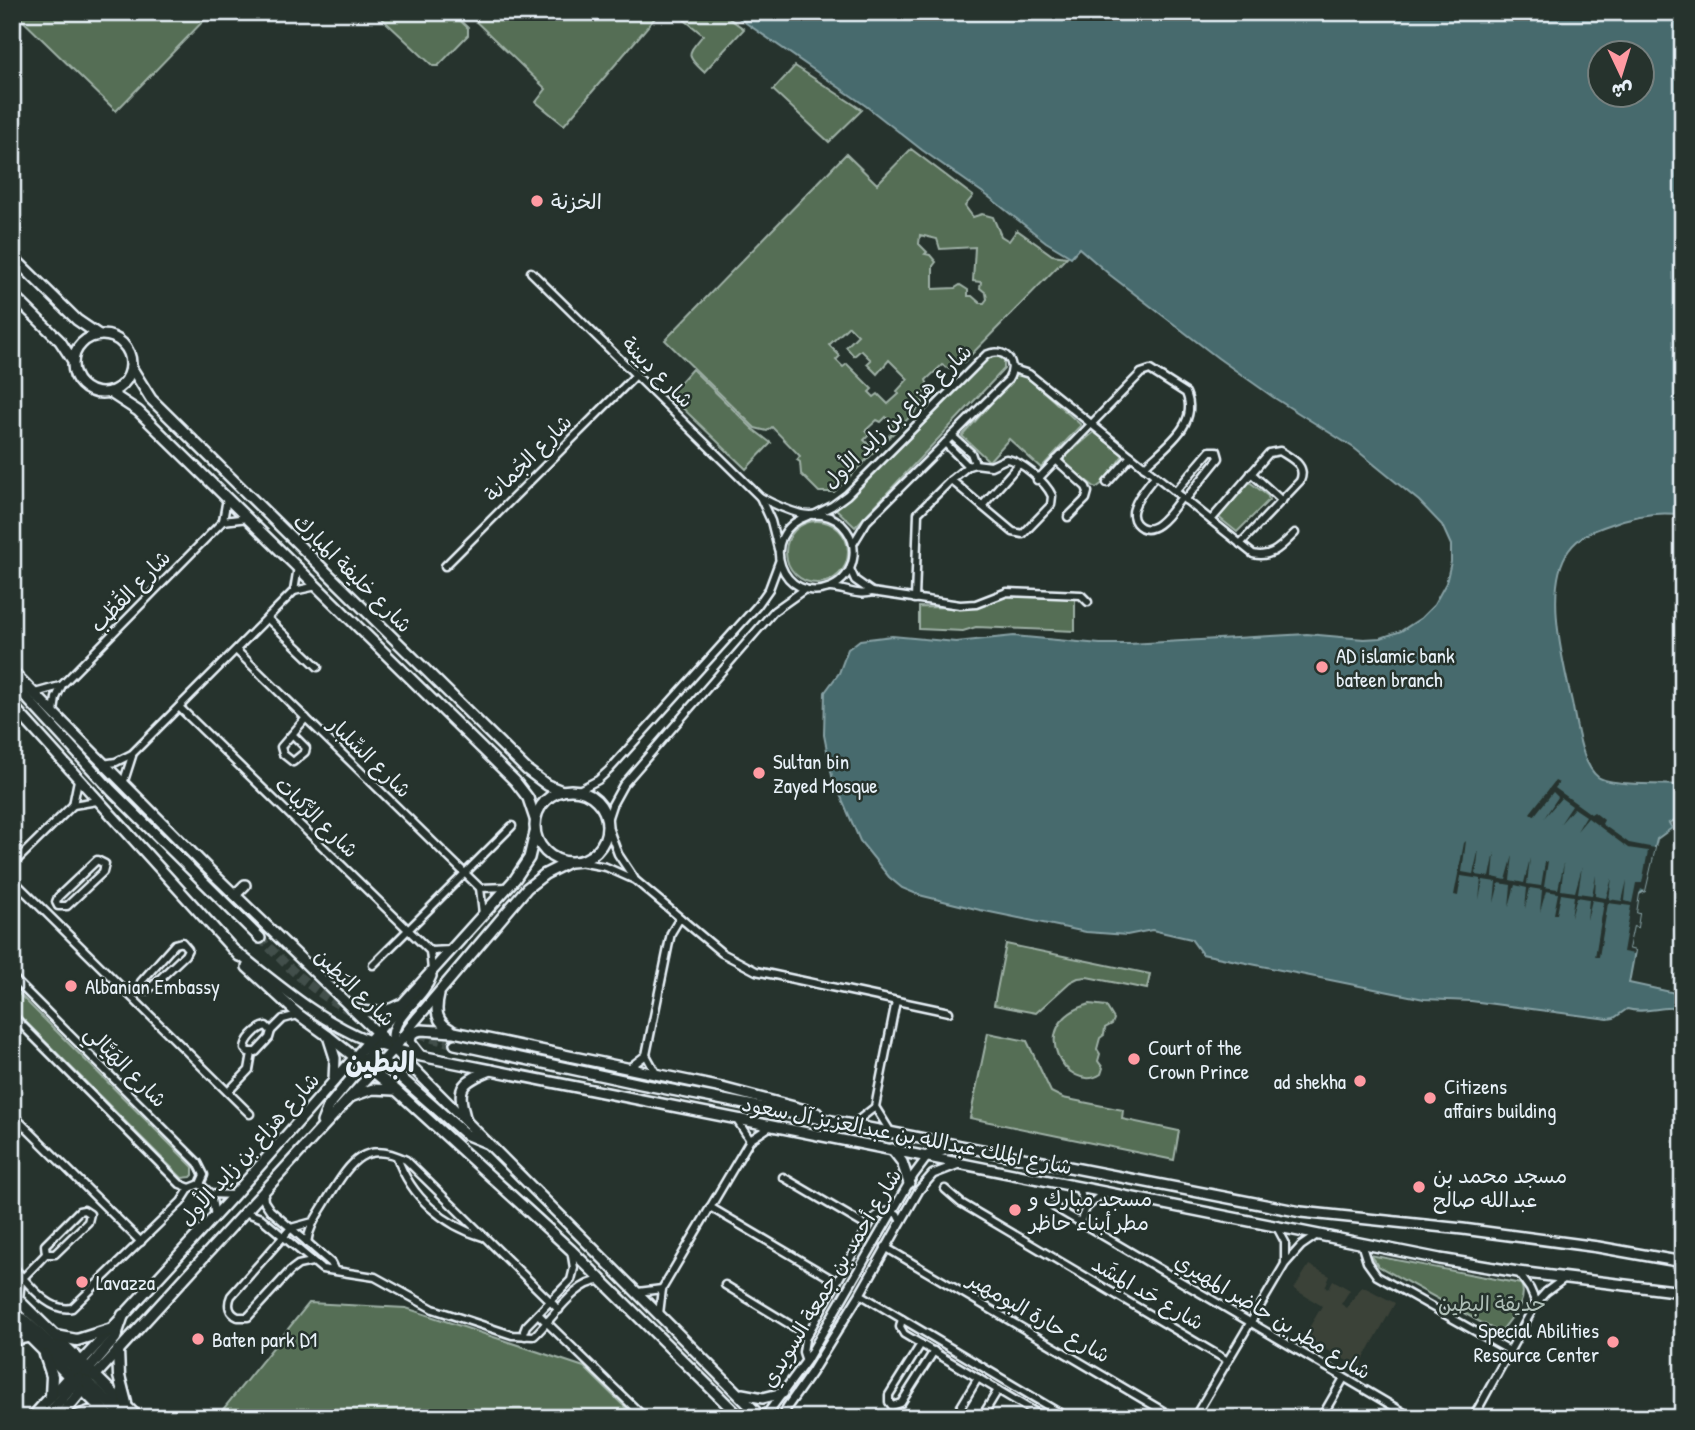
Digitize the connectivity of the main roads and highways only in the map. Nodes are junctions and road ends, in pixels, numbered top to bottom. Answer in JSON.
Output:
{"nodes":[{"id":1,"x":12,"y":256,"type":"edge"},
{"id":2,"x":12,"y":294,"type":"edge"},
{"id":3,"x":99,"y":335,"type":"junction"},
{"id":4,"x":73,"y":361,"type":"junction"},
{"id":5,"x":131,"y":367,"type":"junction"},
{"id":6,"x":109,"y":392,"type":"junction"},
{"id":7,"x":12,"y":671,"type":"edge"},
{"id":8,"x":12,"y":682,"type":"edge"},
{"id":9,"x":12,"y":705,"type":"edge"},
{"id":10,"x":562,"y":791,"type":"junction"},
{"id":11,"x":535,"y":819,"type":"junction"},
{"id":12,"x":535,"y":834,"type":"junction"},
{"id":13,"x":567,"y":863,"type":"junction"},
{"id":14,"x":245,"y":884,"type":"dead end"},
{"id":15,"x":235,"y":895,"type":"junction"},
{"id":16,"x":260,"y":938,"type":"tunnel mouth"},
{"id":17,"x":235,"y":951,"type":"junction"},
{"id":18,"x":432,"y":971,"type":"junction"},
{"id":19,"x":441,"y":990,"type":"junction"},
{"id":20,"x":403,"y":1003,"type":"junction"},
{"id":21,"x":349,"y":1007,"type":"junction"},
{"id":22,"x":454,"y":1032,"type":"junction"},
{"id":23,"x":328,"y":1036,"type":"junction"},
{"id":24,"x":374,"y":1039,"type":"junction"},
{"id":25,"x":455,"y":1044,"type":"tunnel mouth"},
{"id":26,"x":394,"y":1048,"type":"junction"},
{"id":27,"x":421,"y":1056,"type":"junction"},
{"id":28,"x":355,"y":1057,"type":"junction"},
{"id":29,"x":371,"y":1060,"type":"junction"},
{"id":30,"x":372,"y":1070,"type":"junction"},
{"id":31,"x":491,"y":1070,"type":"junction"},
{"id":32,"x":334,"y":1082,"type":"junction"},
{"id":33,"x":396,"y":1090,"type":"junction"},
{"id":34,"x":342,"y":1103,"type":"junction"},
{"id":35,"x":467,"y":1123,"type":"junction"},
{"id":36,"x":852,"y":1125,"type":"junction"},
{"id":37,"x":321,"y":1126,"type":"junction"},
{"id":38,"x":489,"y":1143,"type":"junction"},
{"id":39,"x":892,"y":1149,"type":"junction"},
{"id":40,"x":979,"y":1149,"type":"junction"},
{"id":41,"x":928,"y":1156,"type":"junction"},
{"id":42,"x":909,"y":1183,"type":"road end"},
{"id":43,"x":1683,"y":1262,"type":"edge"},
{"id":44,"x":1683,"y":1286,"type":"edge"},
{"id":45,"x":1667,"y":1290,"type":"junction"},
{"id":46,"x":1683,"y":1292,"type":"edge"},
{"id":47,"x":16,"y":1298,"type":"edge"},
{"id":48,"x":123,"y":1315,"type":"junction"},
{"id":49,"x":14,"y":1319,"type":"edge"},
{"id":50,"x":109,"y":1330,"type":"junction"},
{"id":51,"x":53,"y":1334,"type":"junction"},
{"id":52,"x":118,"y":1350,"type":"junction"},
{"id":53,"x":44,"y":1351,"type":"junction"},
{"id":54,"x":82,"y":1376,"type":"junction"},
{"id":55,"x":783,"y":1393,"type":"road end"},
{"id":56,"x":740,"y":1394,"type":"junction"},
{"id":57,"x":51,"y":1396,"type":"junction"},
{"id":58,"x":126,"y":1412,"type":"edge"},
{"id":59,"x":733,"y":1413,"type":"edge"},
{"id":60,"x":32,"y":1418,"type":"edge"},
{"id":61,"x":46,"y":1418,"type":"edge"},
{"id":62,"x":59,"y":1418,"type":"edge"},
{"id":63,"x":71,"y":1418,"type":"edge"},
{"id":64,"x":111,"y":1418,"type":"edge"},
{"id":65,"x":138,"y":1418,"type":"edge"},
{"id":66,"x":741,"y":1418,"type":"edge"},
{"id":67,"x":763,"y":1418,"type":"edge"}],
"edges":[{"from":1,"to":3,"type":"main road"},
{"from":2,"to":4,"type":"main road"},
{"from":3,"to":4,"type":"main road"},
{"from":3,"to":5,"type":"main road"},
{"from":4,"to":6,"type":"main road"},
{"from":5,"to":6,"type":"main road"},
{"from":5,"to":10,"type":"main road","name":"شارع خليفة المبارك"},
{"from":6,"to":11,"type":"main road","name":"شارع خليفة المبارك"},
{"from":7,"to":15,"type":"main road","name":"شارع البَطِين"},
{"from":8,"to":16,"type":"main road"},
{"from":9,"to":17,"type":"main road"},
{"from":10,"to":11,"type":"main road"},
{"from":10,"to":13,"type":"main road"},
{"from":11,"to":12,"type":"main road"},
{"from":12,"to":13,"type":"main road"},
{"from":12,"to":18,"type":"main road","name":"شارع هزاع بن زايد الأول"},
{"from":13,"to":19,"type":"main road","name":"شارع هزاع بن زايد الأول"},
{"from":14,"to":15,"type":"main road"},
{"from":15,"to":21,"type":"main road","name":"شارع البَطِين"},
{"from":17,"to":23,"type":"main road"},
{"from":17,"to":24,"type":"main road"},
{"from":18,"to":20,"type":"main road","name":"شارع هزاع بن زايد الأول"},
{"from":18,"to":26,"type":"main road"},
{"from":19,"to":22,"type":"main road"},
{"from":19,"to":26,"type":"main road","name":"شارع هزاع بن زايد الأول"},
{"from":20,"to":21,"type":"main road"},
{"from":20,"to":24,"type":"main road","name":"شارع هزاع بن زايد الأول"},
{"from":21,"to":24,"type":"main road","name":"شارع البَطِين"},
{"from":22,"to":27,"type":"main road"},
{"from":22,"to":36,"type":"main road"},
{"from":23,"to":28,"type":"main road"},
{"from":23,"to":32,"type":"main road"},
{"from":24,"to":26,"type":"main road","name":"شارع البَطِين"},
{"from":24,"to":28,"type":"main road","name":"شارع هزاع بن زايد الأول"},
{"from":24,"to":29,"type":"main road"},
{"from":25,"to":36,"type":"main road","name":"شارع الملك عبدالله بن عبدالعزيز آل سعود"},
{"from":26,"to":27,"type":"main road","name":"شارع الملك عبدالله بن عبدالعزيز آل سعود"},
{"from":26,"to":29,"type":"main road","name":"شارع هزاع بن زايد الأول"},
{"from":26,"to":35,"type":"main road","name":"شارع البَطِين"},
{"from":27,"to":31,"type":"main road","name":"شارع الملك عبدالله بن عبدالعزيز آل سعود"},
{"from":28,"to":29,"type":"main road"},
{"from":28,"to":32,"type":"main road","name":"شارع هزاع بن زايد الأول"},
{"from":29,"to":30,"type":"main road","name":"شارع هزاع بن زايد الأول"},
{"from":29,"to":37,"type":"main road"},
{"from":29,"to":38,"type":"main road"},
{"from":30,"to":33,"type":"main road"},
{"from":30,"to":34,"type":"main road","name":"شارع هزاع بن زايد الأول"},
{"from":31,"to":35,"type":"main road"},
{"from":31,"to":39,"type":"main road","name":"شارع الملك عبدالله بن عبدالعزيز آل سعود"},
{"from":32,"to":48,"type":"main road","name":"شارع هزاع بن زايد الأول"},
{"from":33,"to":34,"type":"main road"},
{"from":33,"to":59,"type":"main road"},
{"from":34,"to":37,"type":"main road","name":"شارع هزاع بن زايد الأول"},
{"from":35,"to":38,"type":"main road","name":"شارع البَطِين"},
{"from":36,"to":40,"type":"main road","name":"شارع الملك عبدالله بن عبدالعزيز آل سعود"},
{"from":37,"to":52,"type":"main road","name":"شارع هزاع بن زايد الأول"},
{"from":38,"to":56,"type":"main road","name":"شارع البَطِين"},
{"from":39,"to":41,"type":"main road","name":"شارع الملك عبدالله بن عبدالعزيز آل سعود"},
{"from":39,"to":42,"type":"main road"},
{"from":40,"to":41,"type":"main road"},
{"from":40,"to":43,"type":"main road","name":"شارع الملك عبدالله بن عبدالعزيز آل سعود"},
{"from":41,"to":45,"type":"main road","name":"شارع الملك عبدالله بن عبدالعزيز آل سعود"},
{"from":44,"to":45,"type":"main road"},
{"from":45,"to":46,"type":"main road","name":"شارع الملك عبدالله بن عبدالعزيز آل سعود"},
{"from":47,"to":51,"type":"main road"},
{"from":48,"to":50,"type":"main road","name":"شارع هزاع بن زايد الأول"},
{"from":48,"to":54,"type":"main road"},
{"from":49,"to":53,"type":"main road"},
{"from":49,"to":54,"type":"main road"},
{"from":50,"to":51,"type":"main road"},
{"from":50,"to":54,"type":"main road","name":"شارع هزاع بن زايد الأول"},
{"from":51,"to":54,"type":"main road"},
{"from":52,"to":54,"type":"main road","name":"شارع هزاع بن زايد الأول"},
{"from":52,"to":58,"type":"main road"},
{"from":53,"to":54,"type":"main road"},
{"from":53,"to":57,"type":"main road"},
{"from":54,"to":57,"type":"main road","name":"شارع هزاع بن زايد الأول"},
{"from":54,"to":58,"type":"main road"},
{"from":54,"to":61,"type":"main road"},
{"from":54,"to":62,"type":"main road","name":"شارع هزاع بن زايد الأول"},
{"from":54,"to":64,"type":"main road"},
{"from":55,"to":56,"type":"main road"},
{"from":56,"to":67,"type":"main road","name":"شارع البَطِين"},
{"from":57,"to":60,"type":"main road","name":"شارع هزاع بن زايد الأول"},
{"from":58,"to":65,"type":"main road"},
{"from":59,"to":66,"type":"main road"},
{"from":63,"to":64,"type":"main road"}]}
